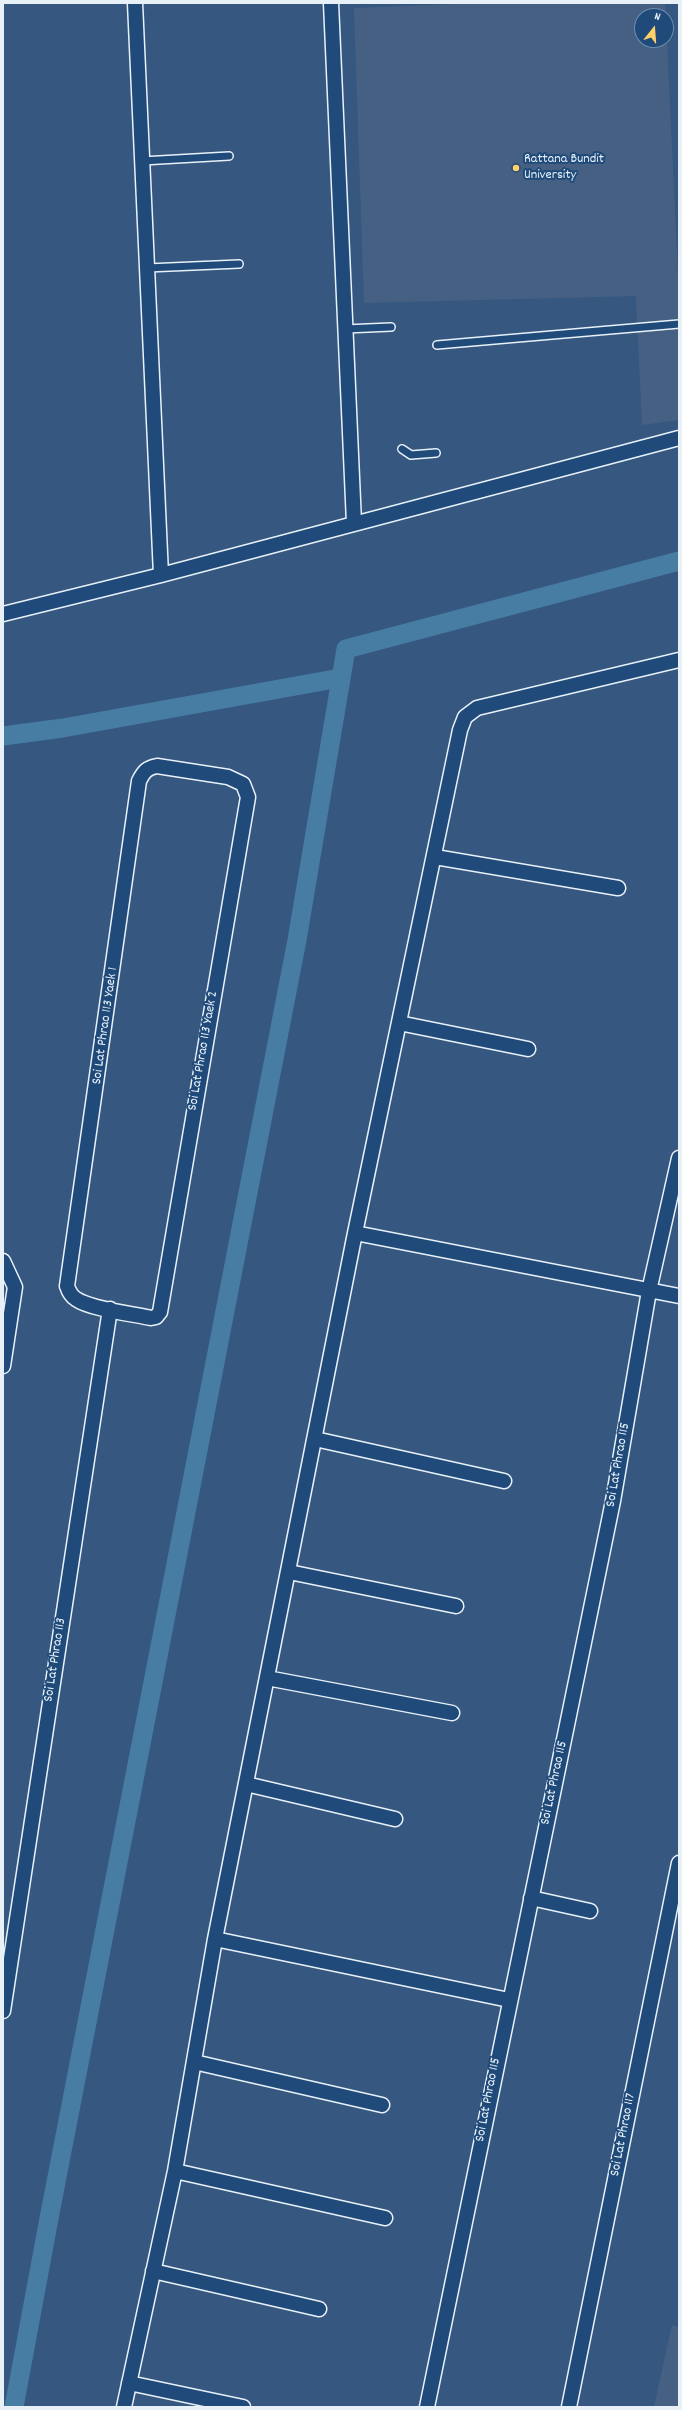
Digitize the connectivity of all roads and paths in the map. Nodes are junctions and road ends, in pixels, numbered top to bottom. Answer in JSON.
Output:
{"nodes":[{"id":1,"x":135,"y":3,"type":"edge"},
{"id":2,"x":331,"y":3,"type":"edge"},
{"id":3,"x":229,"y":156,"type":"dead end"},
{"id":4,"x":142,"y":161,"type":"junction"},
{"id":5,"x":239,"y":264,"type":"dead end"},
{"id":6,"x":147,"y":268,"type":"junction"},
{"id":7,"x":679,"y":324,"type":"edge"},
{"id":8,"x":391,"y":327,"type":"dead end"},
{"id":9,"x":345,"y":329,"type":"junction"},
{"id":10,"x":437,"y":345,"type":"dead end"},
{"id":11,"x":679,"y":438,"type":"edge"},
{"id":12,"x":402,"y":449,"type":"dead end"},
{"id":13,"x":436,"y":453,"type":"dead end"},
{"id":14,"x":354,"y":523,"type":"junction"},
{"id":15,"x":161,"y":575,"type":"junction"},
{"id":16,"x":3,"y":614,"type":"edge"},
{"id":17,"x":679,"y":660,"type":"edge"},
{"id":18,"x":199,"y":772,"type":"joint"},
{"id":19,"x":435,"y":857,"type":"junction"},
{"id":20,"x":618,"y":888,"type":"dead end"},
{"id":21,"x":399,"y":1023,"type":"junction"},
{"id":22,"x":528,"y":1050,"type":"dead end"},
{"id":23,"x":679,"y":1158,"type":"edge"},
{"id":24,"x":354,"y":1233,"type":"junction"},
{"id":25,"x":3,"y":1261,"type":"edge"},
{"id":26,"x":649,"y":1291,"type":"junction"},
{"id":27,"x":679,"y":1296,"type":"edge"},
{"id":28,"x":110,"y":1310,"type":"junction"},
{"id":29,"x":3,"y":1366,"type":"edge"},
{"id":30,"x":315,"y":1439,"type":"junction"},
{"id":31,"x":504,"y":1480,"type":"dead end"},
{"id":32,"x":289,"y":1572,"type":"junction"},
{"id":33,"x":456,"y":1606,"type":"dead end"},
{"id":34,"x":267,"y":1678,"type":"junction"},
{"id":35,"x":452,"y":1713,"type":"dead end"},
{"id":36,"x":246,"y":1784,"type":"junction"},
{"id":37,"x":395,"y":1818,"type":"dead end"},
{"id":38,"x":679,"y":1864,"type":"edge"},
{"id":39,"x":531,"y":1898,"type":"junction"},
{"id":40,"x":590,"y":1911,"type":"dead end"},
{"id":41,"x":215,"y":1939,"type":"junction"},
{"id":42,"x":509,"y":2000,"type":"junction"},
{"id":43,"x":3,"y":2011,"type":"edge"},
{"id":44,"x":194,"y":2062,"type":"junction"},
{"id":45,"x":382,"y":2105,"type":"dead end"},
{"id":46,"x":175,"y":2171,"type":"junction"},
{"id":47,"x":386,"y":2218,"type":"dead end"},
{"id":48,"x":153,"y":2271,"type":"junction"},
{"id":49,"x":319,"y":2309,"type":"dead end"},
{"id":50,"x":129,"y":2383,"type":"junction"},
{"id":51,"x":124,"y":2407,"type":"edge"},
{"id":52,"x":243,"y":2407,"type":"edge"},
{"id":53,"x":427,"y":2407,"type":"edge"},
{"id":54,"x":569,"y":2407,"type":"edge"}],
"edges":[{"from":1,"to":4,"type":"street"},
{"from":2,"to":9,"type":"street"},
{"from":3,"to":4,"type":"lane"},
{"from":4,"to":6,"type":"street"},
{"from":5,"to":6,"type":"lane"},
{"from":6,"to":15,"type":"street"},
{"from":7,"to":10,"type":"lane"},
{"from":8,"to":9,"type":"lane"},
{"from":9,"to":14,"type":"street"},
{"from":11,"to":14,"type":"street"},
{"from":12,"to":13,"type":"lane"},
{"from":14,"to":15,"type":"street"},
{"from":15,"to":16,"type":"street"},
{"from":17,"to":19,"type":"street"},
{"from":18,"to":28,"type":"street","name":"Soi Lat Phrao 113 Yaek 1"},
{"from":18,"to":28,"type":"street","name":"Soi Lat Phrao 113 Yaek 2"},
{"from":19,"to":20,"type":"street"},
{"from":19,"to":21,"type":"street"},
{"from":21,"to":22,"type":"street"},
{"from":21,"to":24,"type":"street"},
{"from":23,"to":26,"type":"street","name":"Soi Lat Phrao 115"},
{"from":24,"to":26,"type":"street"},
{"from":24,"to":30,"type":"street"},
{"from":25,"to":29,"type":"street"},
{"from":26,"to":27,"type":"street"},
{"from":26,"to":39,"type":"street","name":"Soi Lat Phrao 115"},
{"from":28,"to":43,"type":"street","name":"Soi Lat Phrao 113"},
{"from":30,"to":31,"type":"street"},
{"from":30,"to":32,"type":"street"},
{"from":32,"to":33,"type":"street"},
{"from":32,"to":34,"type":"street"},
{"from":34,"to":35,"type":"street"},
{"from":34,"to":36,"type":"street"},
{"from":36,"to":37,"type":"street"},
{"from":36,"to":41,"type":"street"},
{"from":38,"to":54,"type":"street","name":"Soi Lat Phrao 117"},
{"from":39,"to":40,"type":"street"},
{"from":39,"to":42,"type":"street","name":"Soi Lat Phrao 115"},
{"from":41,"to":42,"type":"street"},
{"from":41,"to":44,"type":"street"},
{"from":42,"to":53,"type":"street","name":"Soi Lat Phrao 115"},
{"from":44,"to":45,"type":"street"},
{"from":44,"to":46,"type":"street"},
{"from":46,"to":47,"type":"street"},
{"from":46,"to":48,"type":"street"},
{"from":48,"to":49,"type":"street"},
{"from":48,"to":50,"type":"street"},
{"from":50,"to":51,"type":"street"},
{"from":50,"to":52,"type":"street"}]}
